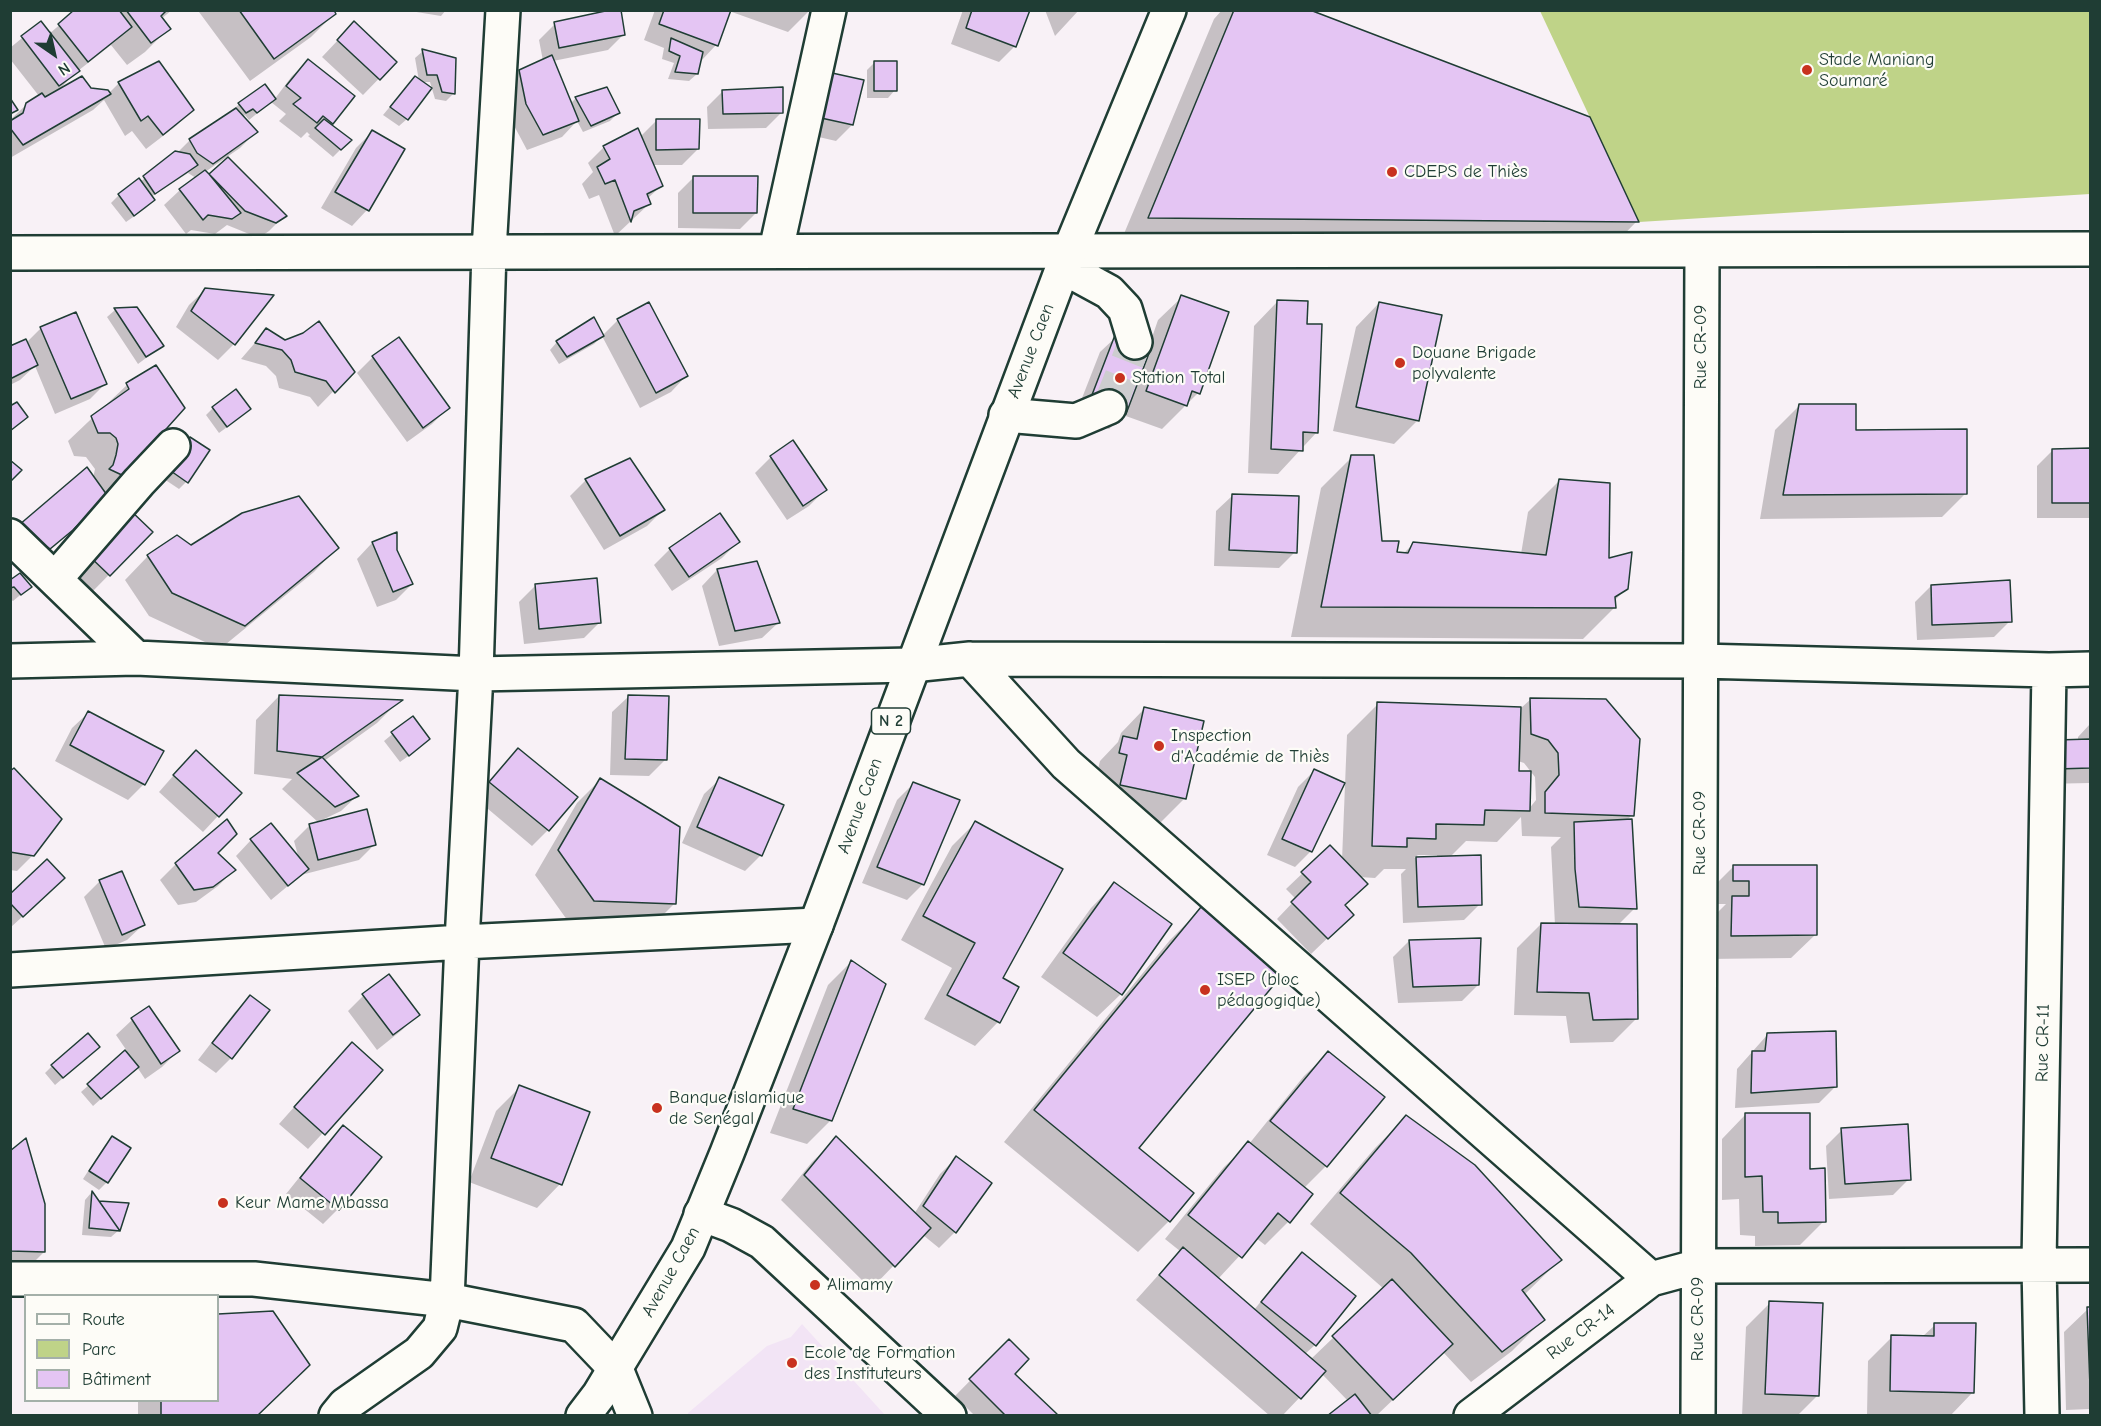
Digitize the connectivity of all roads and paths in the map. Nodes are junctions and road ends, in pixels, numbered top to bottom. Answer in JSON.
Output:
{"nodes":[{"id":1,"x":503,"y":10,"type":"edge"},
{"id":2,"x":829,"y":10,"type":"edge"},
{"id":3,"x":1169,"y":10,"type":"edge"},
{"id":4,"x":2091,"y":249,"type":"edge"},
{"id":5,"x":776,"y":250,"type":"junction"},
{"id":6,"x":1701,"y":250,"type":"junction"},
{"id":7,"x":489,"y":251,"type":"junction"},
{"id":8,"x":10,"y":253,"type":"edge"},
{"id":9,"x":1066,"y":259,"type":"junction"},
{"id":10,"x":1135,"y":342,"type":"tunnel mouth"},
{"id":11,"x":1109,"y":407,"type":"dead end"},
{"id":12,"x":1006,"y":415,"type":"junction"},
{"id":13,"x":173,"y":446,"type":"dead end"},
{"id":14,"x":10,"y":536,"type":"edge"},
{"id":15,"x":55,"y":579,"type":"junction"},
{"id":16,"x":136,"y":658,"type":"junction"},
{"id":17,"x":970,"y":658,"type":"junction"},
{"id":18,"x":10,"y":660,"type":"edge"},
{"id":19,"x":1700,"y":661,"type":"junction"},
{"id":20,"x":912,"y":665,"type":"junction"},
{"id":21,"x":2091,"y":669,"type":"edge"},
{"id":22,"x":2049,"y":670,"type":"junction"},
{"id":23,"x":476,"y":674,"type":"junction"},
{"id":24,"x":816,"y":925,"type":"junction"},
{"id":25,"x":462,"y":942,"type":"junction"},
{"id":26,"x":10,"y":970,"type":"edge"},
{"id":27,"x":702,"y":1215,"type":"junction"},
{"id":28,"x":2039,"y":1264,"type":"junction"},
{"id":29,"x":2091,"y":1264,"type":"edge"},
{"id":30,"x":1698,"y":1266,"type":"junction"},
{"id":31,"x":10,"y":1279,"type":"edge"},
{"id":32,"x":1651,"y":1279,"type":"junction"},
{"id":33,"x":447,"y":1300,"type":"junction"},
{"id":34,"x":616,"y":1369,"type":"junction"},
{"id":35,"x":336,"y":1416,"type":"edge"},
{"id":36,"x":583,"y":1416,"type":"edge"},
{"id":37,"x":635,"y":1416,"type":"edge"},
{"id":38,"x":949,"y":1416,"type":"edge"},
{"id":39,"x":1471,"y":1416,"type":"edge"},
{"id":40,"x":1698,"y":1416,"type":"edge"},
{"id":41,"x":2042,"y":1416,"type":"edge"}],
"edges":[{"from":1,"to":7,"type":"main road"},
{"from":2,"to":5,"type":"main road"},
{"from":3,"to":9,"type":"main road","name":"Avenue Caen","number":"N 2"},
{"from":4,"to":6,"type":"main road"},
{"from":5,"to":7,"type":"main road"},
{"from":5,"to":9,"type":"main road"},
{"from":6,"to":9,"type":"main road"},
{"from":6,"to":19,"type":"main road","name":"Rue CR-09"},
{"from":7,"to":8,"type":"main road"},
{"from":7,"to":23,"type":"main road"},
{"from":9,"to":10,"type":"main road"},
{"from":9,"to":12,"type":"main road","name":"Avenue Caen","number":"N 2"},
{"from":11,"to":12,"type":"main road"},
{"from":12,"to":20,"type":"main road","name":"Avenue Caen","number":"N 2"},
{"from":13,"to":15,"type":"main road"},
{"from":14,"to":15,"type":"main road"},
{"from":15,"to":16,"type":"main road"},
{"from":16,"to":18,"type":"main road"},
{"from":16,"to":23,"type":"main road"},
{"from":17,"to":19,"type":"main road"},
{"from":17,"to":20,"type":"main road"},
{"from":17,"to":32,"type":"main road"},
{"from":19,"to":22,"type":"main road"},
{"from":19,"to":30,"type":"main road","name":"Rue CR-09"},
{"from":20,"to":23,"type":"main road"},
{"from":20,"to":24,"type":"main road","name":"Avenue Caen","number":"N 2"},
{"from":21,"to":22,"type":"main road"},
{"from":22,"to":28,"type":"main road","name":"Rue CR-11"},
{"from":23,"to":25,"type":"main road"},
{"from":24,"to":25,"type":"main road"},
{"from":24,"to":27,"type":"main road","name":"Avenue Caen","number":"N 2"},
{"from":25,"to":26,"type":"main road"},
{"from":25,"to":33,"type":"main road"},
{"from":27,"to":34,"type":"main road","name":"Avenue Caen","number":"N 2"},
{"from":27,"to":38,"type":"main road"},
{"from":28,"to":29,"type":"main road","name":"Rue CR-14"},
{"from":28,"to":30,"type":"main road","name":"Rue CR-14"},
{"from":28,"to":41,"type":"main road","name":"Rue CR-11"},
{"from":30,"to":32,"type":"main road","name":"Rue CR-14"},
{"from":30,"to":40,"type":"main road","name":"Rue CR-09"},
{"from":31,"to":33,"type":"main road"},
{"from":32,"to":39,"type":"main road","name":"Rue CR-14"},
{"from":33,"to":34,"type":"main road"},
{"from":33,"to":35,"type":"main road"},
{"from":34,"to":36,"type":"main road","name":"Avenue Caen","number":"N 2"},
{"from":34,"to":37,"type":"main road"}]}
